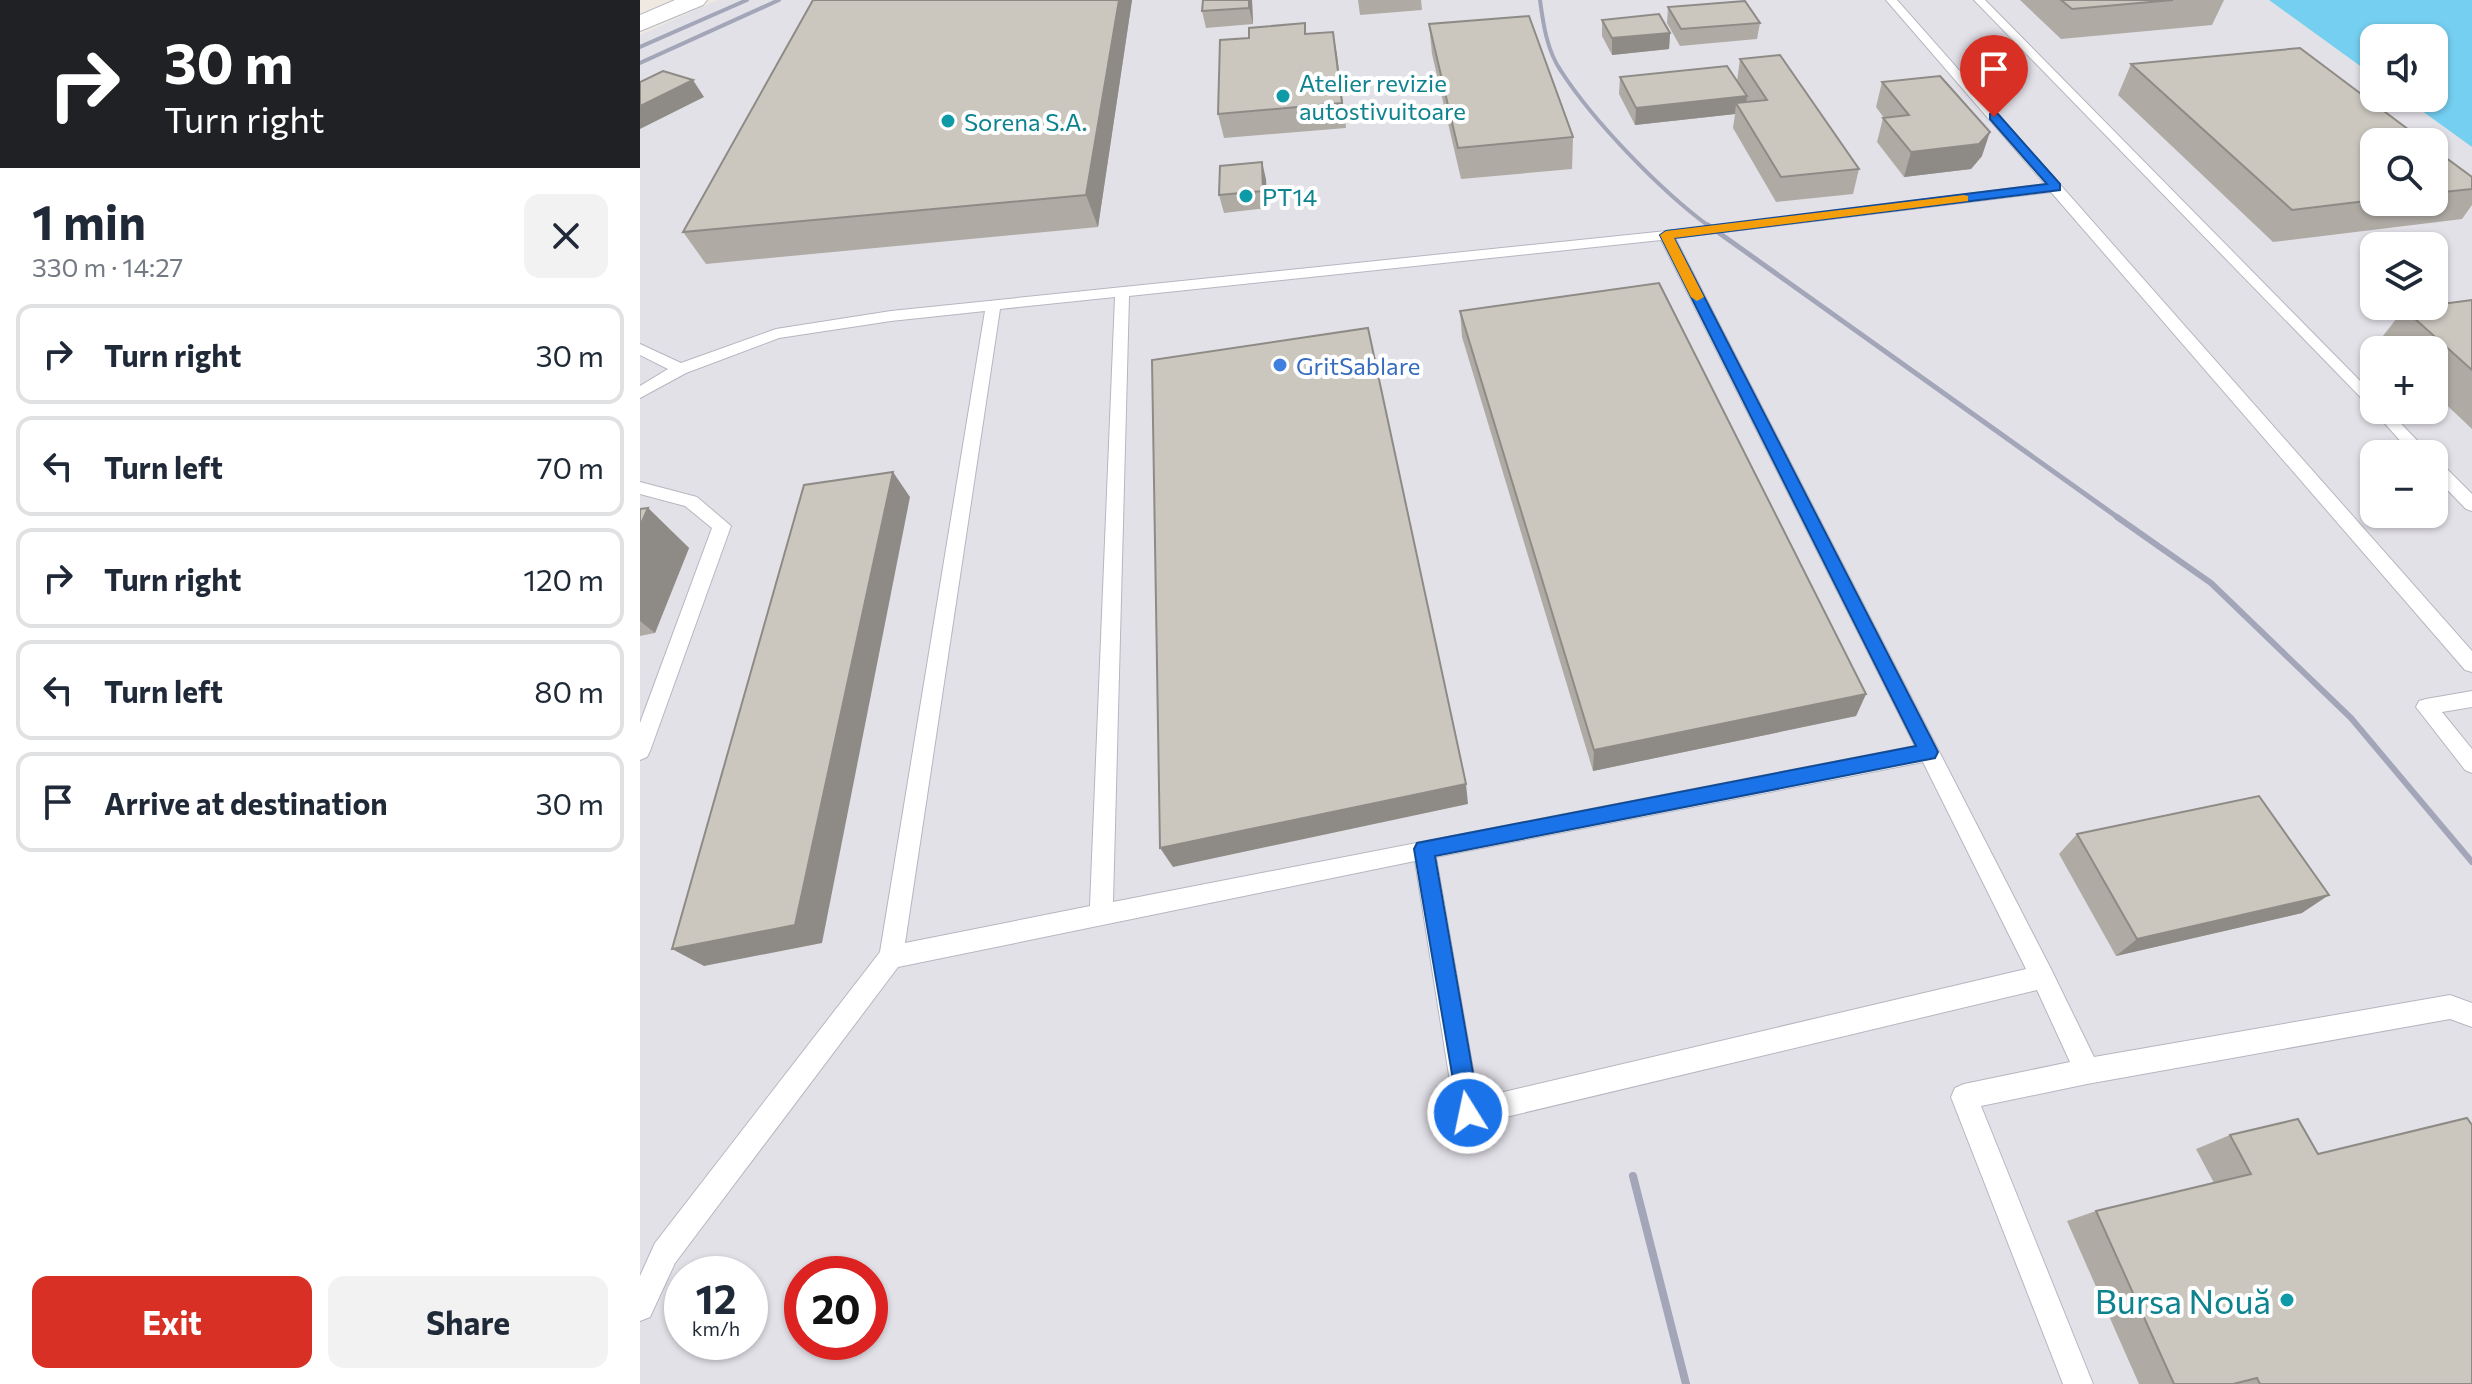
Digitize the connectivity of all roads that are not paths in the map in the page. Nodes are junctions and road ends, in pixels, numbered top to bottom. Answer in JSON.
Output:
{"nodes":[{"id":1,"x":695,"y":0,"type":"edge"},
{"id":2,"x":1891,"y":0,"type":"edge"},
{"id":3,"x":1979,"y":0,"type":"edge"},
{"id":4,"x":640,"y":24,"type":"edge"},
{"id":5,"x":2056,"y":187,"type":"junction"},
{"id":6,"x":1666,"y":235,"type":"junction"},
{"id":7,"x":1122,"y":293,"type":"junction"},
{"id":8,"x":993,"y":306,"type":"junction"},
{"id":9,"x":640,"y":349,"type":"edge"},
{"id":10,"x":680,"y":369,"type":"junction"},
{"id":11,"x":2360,"y":390,"type":"edge"},
{"id":12,"x":640,"y":393,"type":"edge"},
{"id":13,"x":2393,"y":424,"type":"edge"},
{"id":14,"x":2408,"y":440,"type":"edge"},
{"id":15,"x":2448,"y":480,"type":"edge"},
{"id":16,"x":640,"y":488,"type":"edge"},
{"id":17,"x":2472,"y":505,"type":"edge"},
{"id":18,"x":2472,"y":664,"type":"edge"},
{"id":19,"x":2472,"y":699,"type":"edge"},
{"id":20,"x":640,"y":751,"type":"edge"},
{"id":21,"x":1928,"y":752,"type":"junction"},
{"id":22,"x":2472,"y":764,"type":"edge"},
{"id":23,"x":1424,"y":849,"type":"junction"},
{"id":24,"x":1101,"y":915,"type":"junction"},
{"id":25,"x":891,"y":957,"type":"junction"},
{"id":26,"x":2043,"y":977,"type":"junction"},
{"id":27,"x":2472,"y":1015,"type":"edge"},
{"id":28,"x":2087,"y":1071,"type":"junction"},
{"id":29,"x":640,"y":1307,"type":"edge"},
{"id":30,"x":2078,"y":1384,"type":"edge"}],
"edges":[{"from":1,"to":4,"type":"street"},
{"from":2,"to":5,"type":"lane"},
{"from":3,"to":11,"type":"lane"},
{"from":5,"to":6,"type":"lane"},
{"from":5,"to":18,"type":"lane"},
{"from":6,"to":7,"type":"lane"},
{"from":6,"to":21,"type":"lane"},
{"from":7,"to":8,"type":"lane"},
{"from":7,"to":24,"type":"lane"},
{"from":8,"to":10,"type":"lane"},
{"from":8,"to":25,"type":"lane"},
{"from":9,"to":10,"type":"lane"},
{"from":10,"to":12,"type":"lane"},
{"from":13,"to":14,"type":"lane"},
{"from":15,"to":17,"type":"lane"},
{"from":16,"to":20,"type":"lane"},
{"from":19,"to":22,"type":"lane"},
{"from":21,"to":23,"type":"lane"},
{"from":21,"to":26,"type":"lane"},
{"from":23,"to":24,"type":"lane"},
{"from":23,"to":26,"type":"lane"},
{"from":24,"to":25,"type":"lane"},
{"from":25,"to":29,"type":"lane"},
{"from":26,"to":28,"type":"lane"},
{"from":27,"to":28,"type":"lane"},
{"from":28,"to":30,"type":"lane"}]}
